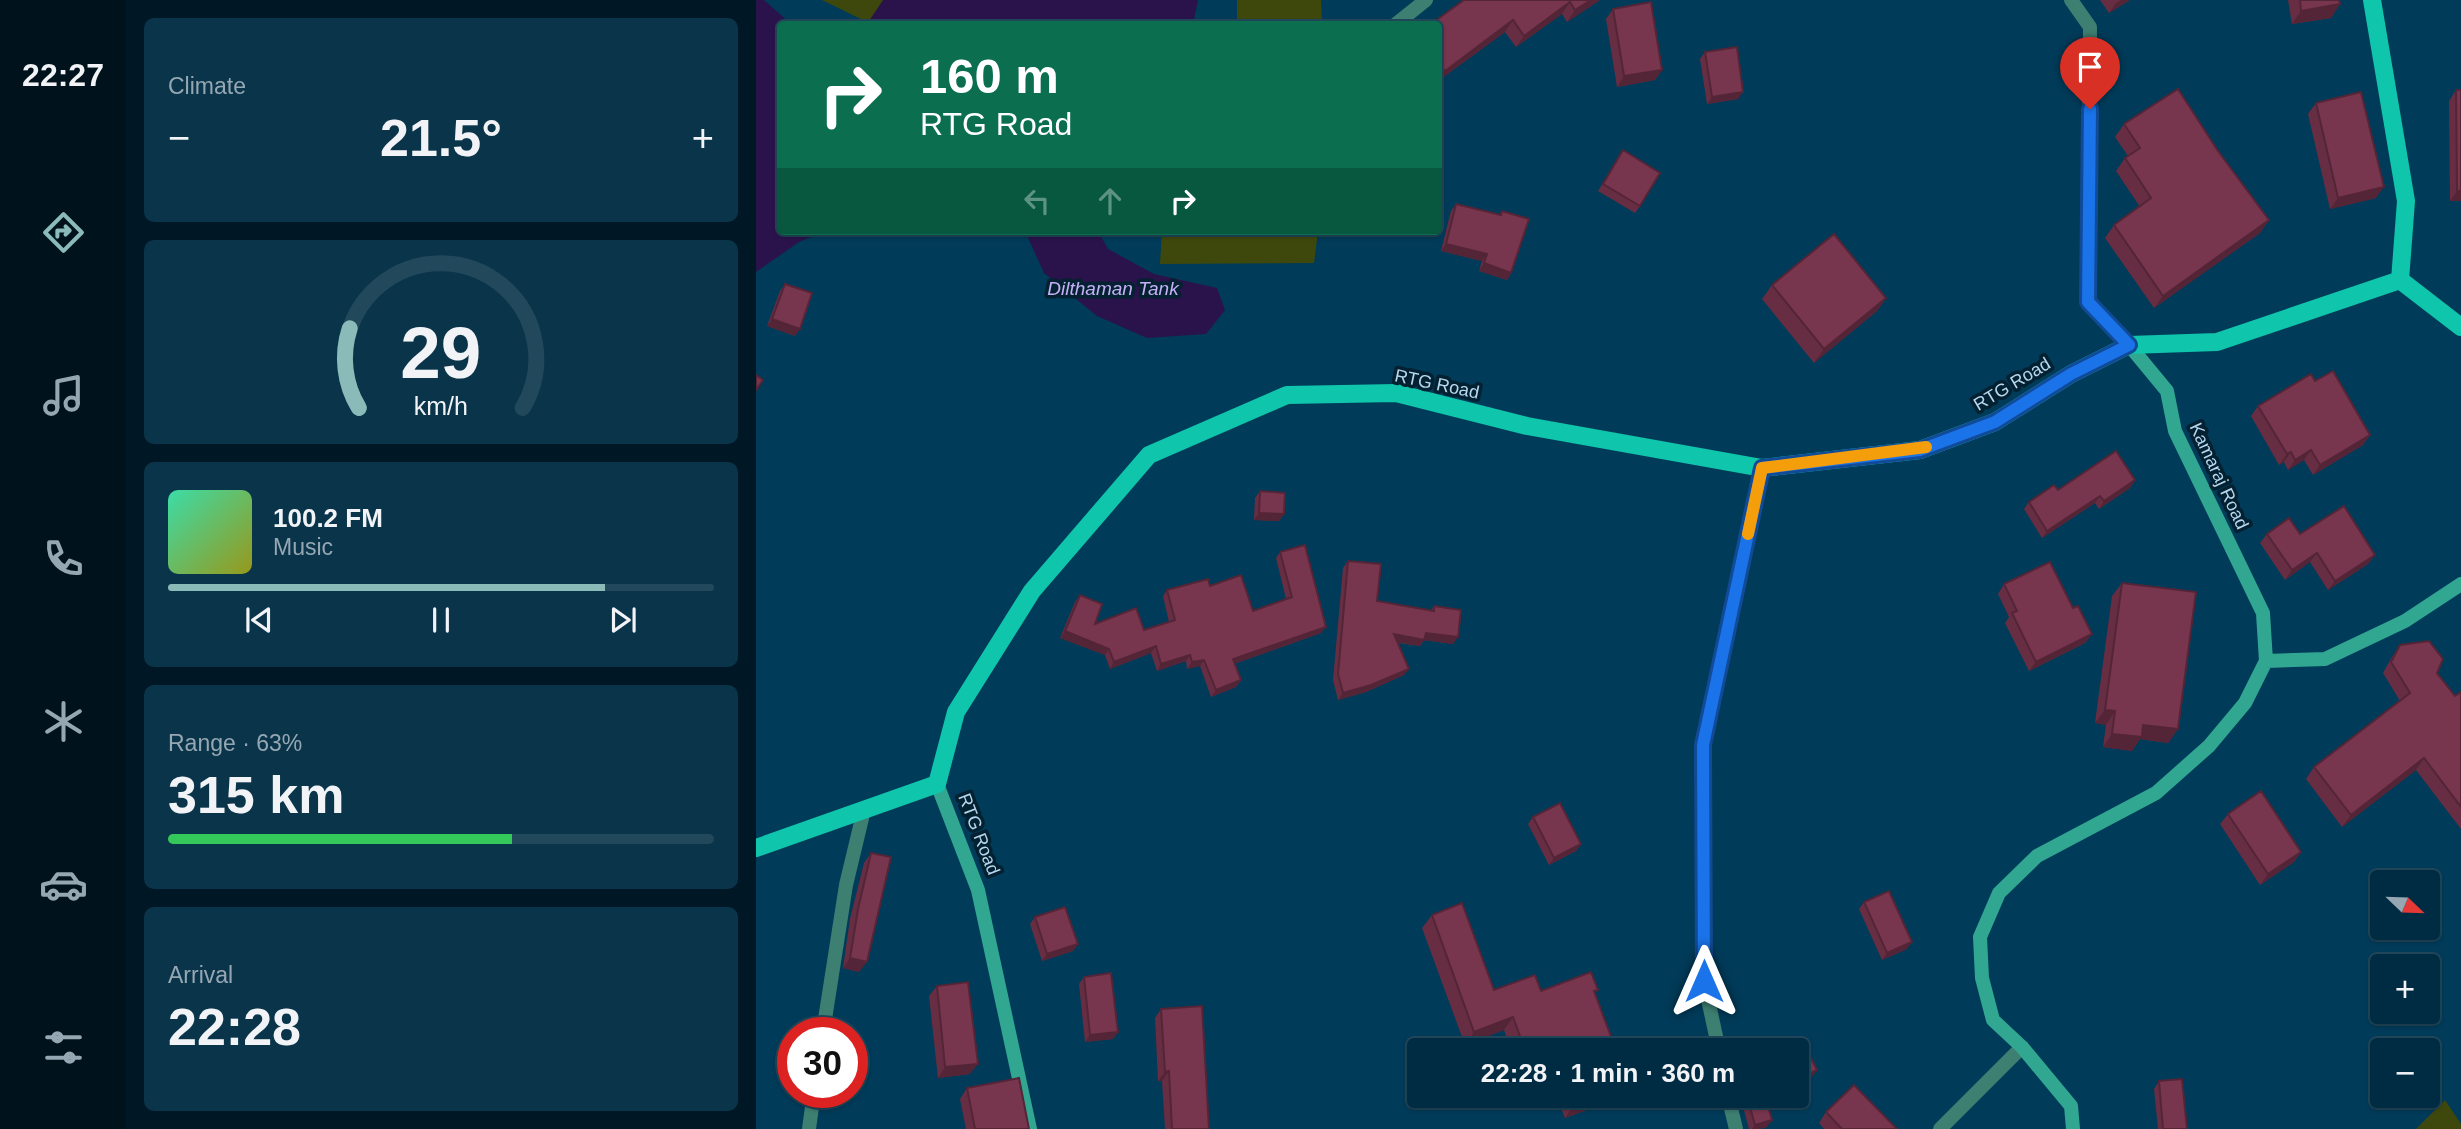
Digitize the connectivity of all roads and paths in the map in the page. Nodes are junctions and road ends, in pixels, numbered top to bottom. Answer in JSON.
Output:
{"nodes":[{"id":1,"x":1426,"y":0,"type":"edge"},
{"id":2,"x":2071,"y":0,"type":"edge"},
{"id":3,"x":2372,"y":0,"type":"edge"},
{"id":4,"x":1400,"y":21,"type":"edge"},
{"id":5,"x":2400,"y":281,"type":"junction"},
{"id":6,"x":2461,"y":327,"type":"edge"},
{"id":7,"x":2129,"y":345,"type":"junction"},
{"id":8,"x":1762,"y":468,"type":"junction"},
{"id":9,"x":2461,"y":584,"type":"edge"},
{"id":10,"x":2266,"y":662,"type":"junction"},
{"id":11,"x":937,"y":785,"type":"junction"},
{"id":12,"x":864,"y":810,"type":"junction"},
{"id":13,"x":756,"y":848,"type":"edge"},
{"id":14,"x":825,"y":1017,"type":"edge"},
{"id":15,"x":1716,"y":1038,"type":"edge"},
{"id":16,"x":2022,"y":1047,"type":"junction"},
{"id":17,"x":811,"y":1108,"type":"edge"},
{"id":18,"x":1731,"y":1108,"type":"edge"},
{"id":19,"x":808,"y":1129,"type":"edge"},
{"id":20,"x":1030,"y":1129,"type":"edge"},
{"id":21,"x":1735,"y":1129,"type":"edge"},
{"id":22,"x":1940,"y":1129,"type":"edge"},
{"id":23,"x":2073,"y":1129,"type":"edge"}],
"edges":[{"from":1,"to":4,"type":"street"},
{"from":2,"to":7,"type":"street","name":"Kamaraj Road"},
{"from":3,"to":5,"type":"main road"},
{"from":5,"to":6,"type":"main road"},
{"from":5,"to":7,"type":"main road","name":"RTG Road"},
{"from":7,"to":8,"type":"main road","name":"RTG Road"},
{"from":7,"to":10,"type":"street","name":"Kamaraj Road"},
{"from":8,"to":11,"type":"main road","name":"RTG Road"},
{"from":8,"to":15,"type":"street"},
{"from":9,"to":10,"type":"street"},
{"from":10,"to":16,"type":"street"},
{"from":11,"to":12,"type":"main road"},
{"from":11,"to":20,"type":"street","name":"RTG Road"},
{"from":12,"to":13,"type":"main road"},
{"from":12,"to":14,"type":"street"},
{"from":16,"to":22,"type":"street"},
{"from":16,"to":23,"type":"street"},
{"from":17,"to":19,"type":"street"},
{"from":18,"to":21,"type":"street"}]}
